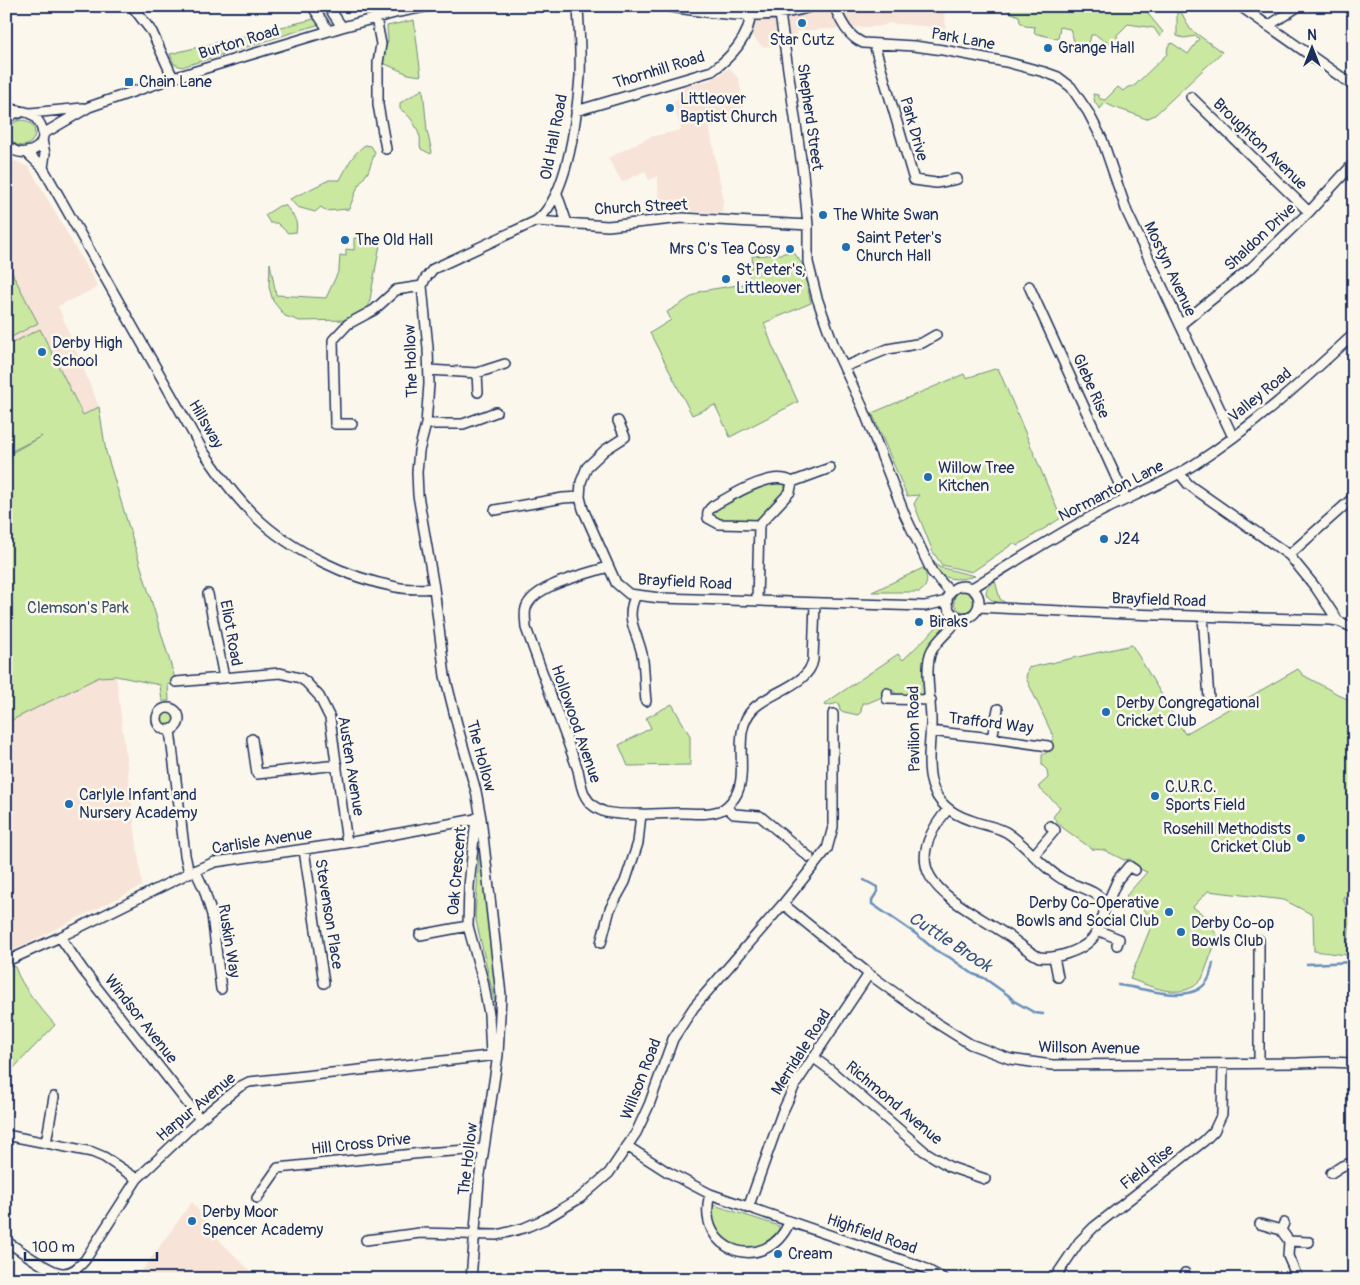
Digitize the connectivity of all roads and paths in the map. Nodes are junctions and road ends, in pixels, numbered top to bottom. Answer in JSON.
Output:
{"nodes":[{"id":1,"x":132,"y":6,"type":"edge"},
{"id":2,"x":312,"y":6,"type":"edge"},
{"id":3,"x":328,"y":6,"type":"edge"},
{"id":4,"x":430,"y":6,"type":"edge"},
{"id":5,"x":578,"y":6,"type":"edge"},
{"id":6,"x":665,"y":6,"type":"edge"},
{"id":7,"x":813,"y":6,"type":"edge"},
{"id":8,"x":834,"y":6,"type":"edge"},
{"id":9,"x":1240,"y":6,"type":"edge"},
{"id":10,"x":1299,"y":6,"type":"edge"},
{"id":11,"x":398,"y":9,"type":"edge"},
{"id":12,"x":743,"y":12,"type":"edge"},
{"id":13,"x":780,"y":14,"type":"junction"},
{"id":14,"x":376,"y":18,"type":"junction"},
{"id":15,"x":1268,"y":26,"type":"junction"},
{"id":16,"x":342,"y":27,"type":"junction"},
{"id":17,"x":329,"y":31,"type":"junction"},
{"id":18,"x":874,"y":44,"type":"junction"},
{"id":19,"x":173,"y":78,"type":"junction"},
{"id":20,"x":1354,"y":86,"type":"edge"},
{"id":21,"x":1190,"y":98,"type":"dead end"},
{"id":22,"x":89,"y":108,"type":"junction"},
{"id":23,"x":6,"y":109,"type":"edge"},
{"id":24,"x":576,"y":111,"type":"junction"},
{"id":25,"x":1088,"y":112,"type":"joint"},
{"id":26,"x":24,"y":113,"type":"junction"},
{"id":27,"x":6,"y":121,"type":"edge"},
{"id":28,"x":42,"y":137,"type":"junction"},
{"id":29,"x":6,"y":144,"type":"edge"},
{"id":30,"x":386,"y":148,"type":"dead end"},
{"id":31,"x":22,"y":152,"type":"junction"},
{"id":32,"x":6,"y":154,"type":"edge"},
{"id":33,"x":1354,"y":164,"type":"edge"},
{"id":34,"x":43,"y":168,"type":"junction"},
{"id":35,"x":957,"y":179,"type":"dead end"},
{"id":36,"x":557,"y":194,"type":"junction"},
{"id":37,"x":1309,"y":212,"type":"junction"},
{"id":38,"x":536,"y":220,"type":"junction"},
{"id":39,"x":567,"y":223,"type":"junction"},
{"id":40,"x":808,"y":225,"type":"junction"},
{"id":41,"x":422,"y":286,"type":"junction"},
{"id":42,"x":1029,"y":286,"type":"dead end"},
{"id":43,"x":1180,"y":324,"type":"junction"},
{"id":44,"x":1354,"y":334,"type":"edge"},
{"id":45,"x":936,"y":335,"type":"dead end"},
{"id":46,"x":506,"y":364,"type":"dead end"},
{"id":47,"x":844,"y":368,"type":"junction"},
{"id":48,"x":429,"y":370,"type":"junction"},
{"id":49,"x":477,"y":373,"type":"junction"},
{"id":50,"x":478,"y":392,"type":"dead end"},
{"id":51,"x":496,"y":412,"type":"dead end"},
{"id":52,"x":618,"y":421,"type":"dead end"},
{"id":53,"x":352,"y":424,"type":"dead end"},
{"id":54,"x":426,"y":424,"type":"junction"},
{"id":55,"x":1233,"y":437,"type":"junction"},
{"id":56,"x":830,"y":468,"type":"dead end"},
{"id":57,"x":1180,"y":474,"type":"junction"},
{"id":58,"x":792,"y":482,"type":"junction"},
{"id":59,"x":580,"y":497,"type":"junction"},
{"id":60,"x":1354,"y":497,"type":"edge"},
{"id":61,"x":1126,"y":499,"type":"junction"},
{"id":62,"x":495,"y":510,"type":"dead end"},
{"id":63,"x":759,"y":525,"type":"junction"},
{"id":64,"x":1289,"y":555,"type":"junction"},
{"id":65,"x":608,"y":567,"type":"junction"},
{"id":66,"x":434,"y":588,"type":"junction"},
{"id":67,"x":972,"y":588,"type":"junction"},
{"id":68,"x":208,"y":594,"type":"dead end"},
{"id":69,"x":636,"y":595,"type":"junction"},
{"id":70,"x":948,"y":596,"type":"junction"},
{"id":71,"x":757,"y":600,"type":"junction"},
{"id":72,"x":816,"y":603,"type":"junction"},
{"id":73,"x":979,"y":607,"type":"junction"},
{"id":74,"x":1203,"y":616,"type":"junction"},
{"id":75,"x":959,"y":618,"type":"junction"},
{"id":76,"x":1338,"y":621,"type":"junction"},
{"id":77,"x":1354,"y":628,"type":"edge"},
{"id":78,"x":224,"y":678,"type":"junction"},
{"id":79,"x":176,"y":682,"type":"dead end"},
{"id":80,"x":887,"y":693,"type":"dead end"},
{"id":81,"x":1209,"y":699,"type":"dead end"},
{"id":82,"x":931,"y":700,"type":"junction"},
{"id":83,"x":646,"y":701,"type":"dead end"},
{"id":84,"x":998,"y":709,"type":"dead end"},
{"id":85,"x":833,"y":714,"type":"dead end"},
{"id":86,"x":170,"y":730,"type":"dead end"},
{"id":87,"x":930,"y":731,"type":"junction"},
{"id":88,"x":992,"y":738,"type":"junction"},
{"id":89,"x":252,"y":739,"type":"dead end"},
{"id":90,"x":1048,"y":746,"type":"dead end"},
{"id":91,"x":337,"y":765,"type":"junction"},
{"id":92,"x":726,"y":807,"type":"junction"},
{"id":93,"x":948,"y":809,"type":"junction"},
{"id":94,"x":641,"y":814,"type":"junction"},
{"id":95,"x":479,"y":818,"type":"junction"},
{"id":96,"x":1050,"y":826,"type":"dead end"},
{"id":97,"x":347,"y":843,"type":"junction"},
{"id":98,"x":304,"y":850,"type":"junction"},
{"id":99,"x":809,"y":856,"type":"dead end"},
{"id":100,"x":1034,"y":856,"type":"junction"},
{"id":101,"x":1135,"y":870,"type":"dead end"},
{"id":102,"x":192,"y":871,"type":"junction"},
{"id":103,"x":1104,"y":903,"type":"junction"},
{"id":104,"x":783,"y":904,"type":"junction"},
{"id":105,"x":468,"y":926,"type":"junction"},
{"id":106,"x":1097,"y":930,"type":"junction"},
{"id":107,"x":420,"y":935,"type":"dead end"},
{"id":108,"x":60,"y":937,"type":"junction"},
{"id":109,"x":1259,"y":940,"type":"dead end"},
{"id":110,"x":601,"y":943,"type":"dead end"},
{"id":111,"x":1117,"y":945,"type":"dead end"},
{"id":112,"x":1054,"y":957,"type":"junction"},
{"id":113,"x":7,"y":961,"type":"edge"},
{"id":114,"x":869,"y":974,"type":"junction"},
{"id":115,"x":1058,"y":977,"type":"dead end"},
{"id":116,"x":324,"y":983,"type":"dead end"},
{"id":117,"x":221,"y":989,"type":"dead end"},
{"id":118,"x":495,"y":1055,"type":"junction"},
{"id":119,"x":814,"y":1058,"type":"junction"},
{"id":120,"x":1353,"y":1061,"type":"edge"},
{"id":121,"x":1259,"y":1063,"type":"junction"},
{"id":122,"x":1223,"y":1064,"type":"junction"},
{"id":123,"x":54,"y":1097,"type":"dead end"},
{"id":124,"x":200,"y":1119,"type":"junction"},
{"id":125,"x":6,"y":1135,"type":"edge"},
{"id":126,"x":46,"y":1142,"type":"junction"},
{"id":127,"x":627,"y":1146,"type":"junction"},
{"id":128,"x":483,"y":1149,"type":"junction"},
{"id":129,"x":1354,"y":1162,"type":"edge"},
{"id":130,"x":1331,"y":1173,"type":"dead end"},
{"id":131,"x":137,"y":1179,"type":"junction"},
{"id":132,"x":984,"y":1179,"type":"dead end"},
{"id":133,"x":710,"y":1194,"type":"junction"},
{"id":134,"x":257,"y":1198,"type":"dead end"},
{"id":135,"x":748,"y":1208,"type":"junction"},
{"id":136,"x":790,"y":1222,"type":"junction"},
{"id":137,"x":1260,"y":1224,"type":"dead end"},
{"id":138,"x":475,"y":1236,"type":"junction"},
{"id":139,"x":366,"y":1240,"type":"dead end"},
{"id":140,"x":6,"y":1241,"type":"edge"},
{"id":141,"x":1289,"y":1241,"type":"junction"},
{"id":142,"x":1309,"y":1242,"type":"dead end"},
{"id":143,"x":471,"y":1279,"type":"edge"},
{"id":144,"x":944,"y":1279,"type":"edge"},
{"id":145,"x":1054,"y":1279,"type":"edge"},
{"id":146,"x":1298,"y":1279,"type":"edge"}],
"edges":[{"from":1,"to":19,"type":"street"},
{"from":2,"to":17,"type":"street"},
{"from":3,"to":16,"type":"street"},
{"from":4,"to":11,"type":"street","name":"Burton Road"},
{"from":5,"to":24,"type":"street","name":"Old Hall Road"},
{"from":6,"to":12,"type":"street"},
{"from":7,"to":13,"type":"street"},
{"from":8,"to":18,"type":"street","name":"Park Lane"},
{"from":9,"to":15,"type":"street"},
{"from":10,"to":15,"type":"street"},
{"from":11,"to":14,"type":"street","name":"Burton Road"},
{"from":12,"to":13,"type":"street"},
{"from":12,"to":24,"type":"street","name":"Thornhill Road"},
{"from":13,"to":40,"type":"street","name":"Shepherd Street"},
{"from":14,"to":16,"type":"street","name":"Burton Road"},
{"from":14,"to":30,"type":"street"},
{"from":15,"to":20,"type":"street"},
{"from":16,"to":17,"type":"street","name":"Burton Road"},
{"from":17,"to":19,"type":"street","name":"Burton Road"},
{"from":18,"to":25,"type":"street","name":"Park Lane"},
{"from":18,"to":35,"type":"street","name":"Park Drive"},
{"from":19,"to":22,"type":"street","name":"Burton Road"},
{"from":21,"to":37,"type":"street","name":"Broughton Avenue"},
{"from":22,"to":26,"type":"street","name":"Burton Road"},
{"from":22,"to":28,"type":"street","name":"Burton Road"},
{"from":23,"to":26,"type":"main road"},
{"from":24,"to":36,"type":"street","name":"Old Hall Road"},
{"from":25,"to":43,"type":"street","name":"Mostyn Avenue"},
{"from":26,"to":27,"type":"street"},
{"from":26,"to":28,"type":"street"},
{"from":28,"to":31,"type":"street","name":"Burton Road"},
{"from":28,"to":34,"type":"street","name":"Hillsway"},
{"from":29,"to":31,"type":"street","name":"Hillsway"},
{"from":31,"to":32,"type":"street"},
{"from":31,"to":34,"type":"street","name":"Hillsway"},
{"from":33,"to":37,"type":"street","name":"Shaldon Drive"},
{"from":34,"to":66,"type":"street","name":"Hillsway"},
{"from":36,"to":38,"type":"street","name":"Old Hall Road"},
{"from":36,"to":39,"type":"street"},
{"from":37,"to":43,"type":"street","name":"Shaldon Drive"},
{"from":38,"to":39,"type":"street","name":"Church Street"},
{"from":38,"to":41,"type":"street","name":"Old Hall Road"},
{"from":39,"to":40,"type":"street","name":"Church Street"},
{"from":40,"to":47,"type":"street"},
{"from":41,"to":48,"type":"street","name":"The Hollow"},
{"from":41,"to":53,"type":"street"},
{"from":42,"to":61,"type":"street","name":"Glebe Rise"},
{"from":43,"to":55,"type":"street","name":"Mostyn Avenue"},
{"from":44,"to":55,"type":"street","name":"Valley Road"},
{"from":45,"to":47,"type":"street"},
{"from":46,"to":49,"type":"street"},
{"from":47,"to":70,"type":"street"},
{"from":48,"to":49,"type":"street"},
{"from":48,"to":54,"type":"street","name":"The Hollow"},
{"from":49,"to":50,"type":"street"},
{"from":51,"to":54,"type":"street"},
{"from":52,"to":59,"type":"street","name":"Brayfield Road"},
{"from":54,"to":66,"type":"street","name":"The Hollow"},
{"from":55,"to":57,"type":"street","name":"Valley Road"},
{"from":56,"to":58,"type":"street"},
{"from":57,"to":61,"type":"street","name":"Normanton Lane"},
{"from":57,"to":64,"type":"street","name":"Normanton Lane"},
{"from":58,"to":63,"type":"street"},
{"from":58,"to":63,"type":"street"},
{"from":59,"to":62,"type":"street"},
{"from":59,"to":65,"type":"street","name":"Brayfield Road"},
{"from":60,"to":64,"type":"street"},
{"from":61,"to":67,"type":"street","name":"Normanton Lane"},
{"from":63,"to":71,"type":"street"},
{"from":64,"to":76,"type":"street","name":"Normanton Lane"},
{"from":65,"to":69,"type":"street","name":"Brayfield Road"},
{"from":65,"to":94,"type":"street","name":"Hollowood Avenue"},
{"from":66,"to":95,"type":"street","name":"The Hollow"},
{"from":67,"to":70,"type":"street"},
{"from":67,"to":73,"type":"street"},
{"from":68,"to":78,"type":"street","name":"Eliot Road"},
{"from":69,"to":71,"type":"street","name":"Brayfield Road"},
{"from":69,"to":83,"type":"street"},
{"from":70,"to":72,"type":"street","name":"Brayfield Road"},
{"from":70,"to":75,"type":"street"},
{"from":71,"to":72,"type":"street","name":"Brayfield Road"},
{"from":72,"to":92,"type":"street"},
{"from":73,"to":74,"type":"street","name":"Brayfield Road"},
{"from":73,"to":75,"type":"street"},
{"from":74,"to":76,"type":"street","name":"Brayfield Road"},
{"from":74,"to":81,"type":"street"},
{"from":75,"to":82,"type":"street","name":"Pavilion Road"},
{"from":76,"to":77,"type":"street"},
{"from":78,"to":79,"type":"street","name":"Austen Avenue"},
{"from":78,"to":91,"type":"street","name":"Austen Avenue"},
{"from":80,"to":82,"type":"street"},
{"from":82,"to":87,"type":"street","name":"Pavilion Road"},
{"from":84,"to":88,"type":"street"},
{"from":85,"to":104,"type":"street","name":"Willson Road"},
{"from":86,"to":102,"type":"street","name":"Ruskin Way"},
{"from":87,"to":88,"type":"street","name":"Trafford Way"},
{"from":87,"to":93,"type":"street","name":"Pavilion Road"},
{"from":88,"to":90,"type":"street","name":"Trafford Way"},
{"from":89,"to":91,"type":"street"},
{"from":91,"to":97,"type":"street","name":"Austen Avenue"},
{"from":92,"to":94,"type":"street","name":"Hollowood Avenue"},
{"from":92,"to":99,"type":"street"},
{"from":93,"to":100,"type":"street"},
{"from":93,"to":112,"type":"street"},
{"from":94,"to":110,"type":"street"},
{"from":95,"to":97,"type":"street","name":"Carlisle Avenue"},
{"from":95,"to":105,"type":"street","name":"Oak Crescent"},
{"from":95,"to":118,"type":"street","name":"The Hollow"},
{"from":96,"to":100,"type":"street"},
{"from":97,"to":98,"type":"street","name":"Carlisle Avenue"},
{"from":98,"to":102,"type":"street","name":"Carlisle Avenue"},
{"from":98,"to":116,"type":"street","name":"Stevenson Place"},
{"from":100,"to":103,"type":"street"},
{"from":101,"to":103,"type":"street"},
{"from":102,"to":108,"type":"street","name":"Carlisle Avenue"},
{"from":102,"to":117,"type":"street","name":"Ruskin Way"},
{"from":103,"to":106,"type":"street"},
{"from":104,"to":114,"type":"street","name":"Willson Avenue"},
{"from":104,"to":127,"type":"street","name":"Willson Road"},
{"from":105,"to":107,"type":"street","name":"Oak Crescent"},
{"from":105,"to":118,"type":"street","name":"Oak Crescent"},
{"from":106,"to":111,"type":"street"},
{"from":106,"to":112,"type":"street"},
{"from":108,"to":113,"type":"street","name":"Carlisle Avenue"},
{"from":108,"to":124,"type":"street","name":"Windsor Avenue"},
{"from":109,"to":121,"type":"street"},
{"from":112,"to":115,"type":"street"},
{"from":114,"to":119,"type":"street","name":"Merridale Road"},
{"from":114,"to":122,"type":"street","name":"Willson Avenue"},
{"from":118,"to":124,"type":"street","name":"Harpur Avenue"},
{"from":118,"to":128,"type":"street","name":"The Hollow"},
{"from":119,"to":132,"type":"street","name":"Richmond Avenue"},
{"from":119,"to":135,"type":"street","name":"Merridale Road"},
{"from":120,"to":121,"type":"street","name":"Willson Avenue"},
{"from":121,"to":122,"type":"street","name":"Willson Avenue"},
{"from":122,"to":145,"type":"street","name":"Field Rise"},
{"from":123,"to":126,"type":"street"},
{"from":124,"to":131,"type":"street","name":"Harpur Avenue"},
{"from":125,"to":126,"type":"street"},
{"from":126,"to":131,"type":"street"},
{"from":127,"to":133,"type":"street","name":"Highfield Road"},
{"from":127,"to":138,"type":"street","name":"Willson Road"},
{"from":128,"to":134,"type":"street","name":"Hill Cross Drive"},
{"from":128,"to":138,"type":"street","name":"The Hollow"},
{"from":129,"to":130,"type":"street"},
{"from":131,"to":140,"type":"street","name":"Harpur Avenue"},
{"from":133,"to":135,"type":"street","name":"Highfield Road"},
{"from":133,"to":136,"type":"street"},
{"from":135,"to":136,"type":"street","name":"Highfield Road"},
{"from":136,"to":144,"type":"street","name":"Highfield Road"},
{"from":137,"to":141,"type":"street"},
{"from":138,"to":139,"type":"street","name":"Willson Road"},
{"from":138,"to":143,"type":"street","name":"The Hollow"},
{"from":141,"to":142,"type":"street"},
{"from":141,"to":146,"type":"street"}]}
